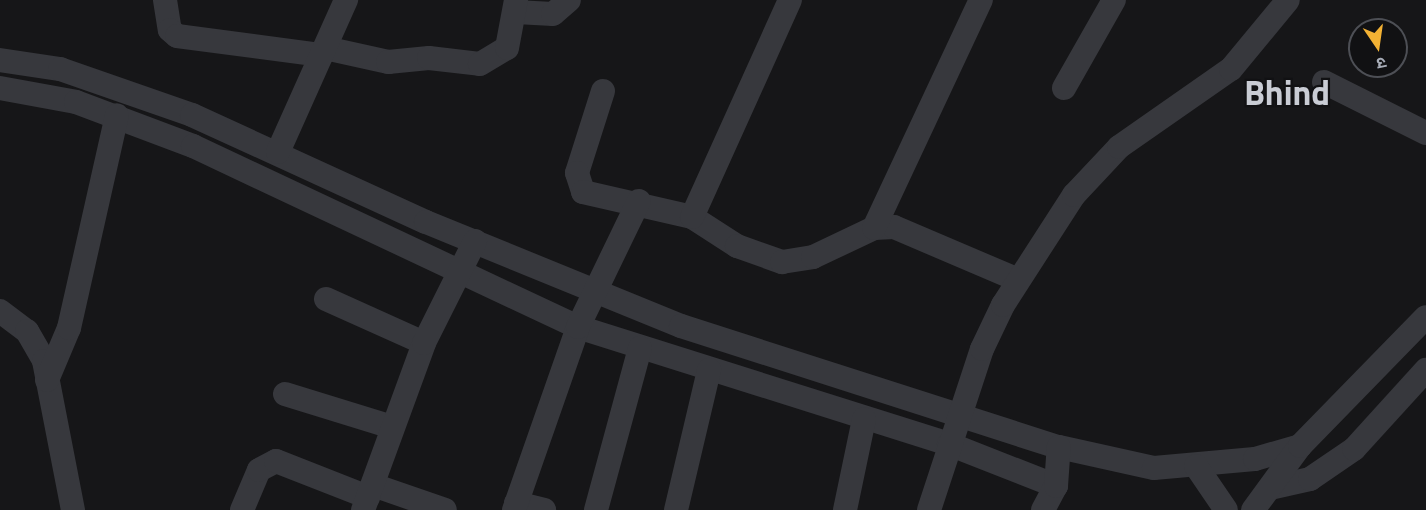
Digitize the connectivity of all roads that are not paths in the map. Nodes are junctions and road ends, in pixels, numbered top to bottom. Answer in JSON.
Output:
{"nodes":[{"id":1,"x":165,"y":0,"type":"edge"},
{"id":2,"x":346,"y":0,"type":"edge"},
{"id":3,"x":569,"y":0,"type":"edge"},
{"id":4,"x":790,"y":0,"type":"edge"},
{"id":5,"x":981,"y":0,"type":"edge"},
{"id":6,"x":1114,"y":0,"type":"edge"},
{"id":7,"x":1277,"y":3,"type":"edge"},
{"id":8,"x":516,"y":6,"type":"edge"},
{"id":9,"x":323,"y":52,"type":"junction"},
{"id":10,"x":0,"y":60,"type":"edge"},
{"id":11,"x":1324,"y":82,"type":"dead end"},
{"id":12,"x":58,"y":83,"type":"junction"},
{"id":13,"x":0,"y":88,"type":"edge"},
{"id":14,"x":1064,"y":88,"type":"dead end"},
{"id":15,"x":603,"y":91,"type":"dead end"},
{"id":16,"x":117,"y":115,"type":"junction"},
{"id":17,"x":1426,"y":134,"type":"edge"},
{"id":18,"x":278,"y":152,"type":"junction"},
{"id":19,"x":639,"y":201,"type":"junction"},
{"id":20,"x":692,"y":217,"type":"junction"},
{"id":21,"x":874,"y":228,"type":"junction"},
{"id":22,"x":467,"y":254,"type":"junction"},
{"id":23,"x":1018,"y":280,"type":"junction"},
{"id":24,"x":326,"y":299,"type":"dead end"},
{"id":25,"x":587,"y":310,"type":"junction"},
{"id":26,"x":0,"y":311,"type":"edge"},
{"id":27,"x":1426,"y":317,"type":"edge"},
{"id":28,"x":1417,"y":342,"type":"edge"},
{"id":29,"x":424,"y":344,"type":"junction"},
{"id":30,"x":640,"y":348,"type":"junction"},
{"id":31,"x":709,"y":370,"type":"junction"},
{"id":32,"x":1426,"y":370,"type":"edge"},
{"id":33,"x":47,"y":380,"type":"junction"},
{"id":34,"x":822,"y":388,"type":"junction"},
{"id":35,"x":285,"y":394,"type":"dead end"},
{"id":36,"x":864,"y":419,"type":"junction"},
{"id":37,"x":392,"y":427,"type":"junction"},
{"id":38,"x":953,"y":429,"type":"junction"},
{"id":39,"x":1058,"y":464,"type":"junction"},
{"id":40,"x":1196,"y":466,"type":"junction"},
{"id":41,"x":1284,"y":469,"type":"junction"},
{"id":42,"x":368,"y":497,"type":"edge"},
{"id":43,"x":515,"y":507,"type":"edge"},
{"id":44,"x":73,"y":510,"type":"edge"},
{"id":45,"x":242,"y":510,"type":"edge"},
{"id":46,"x":446,"y":510,"type":"edge"},
{"id":47,"x":544,"y":510,"type":"edge"},
{"id":48,"x":596,"y":510,"type":"edge"},
{"id":49,"x":676,"y":510,"type":"edge"},
{"id":50,"x":845,"y":510,"type":"edge"},
{"id":51,"x":929,"y":510,"type":"edge"},
{"id":52,"x":1043,"y":510,"type":"edge"},
{"id":53,"x":1226,"y":510,"type":"edge"},
{"id":54,"x":1253,"y":510,"type":"edge"}],
"edges":[{"from":1,"to":9,"type":"street"},
{"from":2,"to":9,"type":"street"},
{"from":3,"to":8,"type":"street"},
{"from":4,"to":20,"type":"street"},
{"from":5,"to":21,"type":"street"},
{"from":6,"to":14,"type":"street"},
{"from":7,"to":23,"type":"street"},
{"from":8,"to":9,"type":"street"},
{"from":9,"to":18,"type":"street"},
{"from":10,"to":12,"type":"street"},
{"from":11,"to":17,"type":"street"},
{"from":12,"to":13,"type":"street"},
{"from":12,"to":16,"type":"street"},
{"from":12,"to":18,"type":"street"},
{"from":15,"to":19,"type":"street"},
{"from":16,"to":22,"type":"street"},
{"from":16,"to":33,"type":"street"},
{"from":18,"to":22,"type":"street"},
{"from":19,"to":20,"type":"street"},
{"from":19,"to":25,"type":"street"},
{"from":20,"to":21,"type":"street"},
{"from":21,"to":23,"type":"street"},
{"from":22,"to":25,"type":"street"},
{"from":22,"to":25,"type":"street"},
{"from":22,"to":29,"type":"street"},
{"from":23,"to":38,"type":"street"},
{"from":24,"to":29,"type":"street"},
{"from":25,"to":30,"type":"street"},
{"from":25,"to":34,"type":"street"},
{"from":25,"to":43,"type":"street"},
{"from":26,"to":33,"type":"street"},
{"from":27,"to":28,"type":"street"},
{"from":28,"to":41,"type":"street"},
{"from":29,"to":37,"type":"street"},
{"from":30,"to":31,"type":"street"},
{"from":30,"to":48,"type":"street"},
{"from":31,"to":34,"type":"street"},
{"from":31,"to":49,"type":"street"},
{"from":32,"to":41,"type":"street"},
{"from":33,"to":44,"type":"street"},
{"from":34,"to":36,"type":"street"},
{"from":34,"to":38,"type":"street"},
{"from":35,"to":37,"type":"street"},
{"from":36,"to":38,"type":"street"},
{"from":36,"to":50,"type":"street"},
{"from":37,"to":42,"type":"street"},
{"from":38,"to":39,"type":"street"},
{"from":38,"to":39,"type":"street"},
{"from":38,"to":51,"type":"street"},
{"from":39,"to":40,"type":"street"},
{"from":39,"to":52,"type":"street"},
{"from":40,"to":41,"type":"street"},
{"from":40,"to":53,"type":"street"},
{"from":41,"to":54,"type":"street"},
{"from":42,"to":45,"type":"street"},
{"from":42,"to":46,"type":"street"},
{"from":43,"to":47,"type":"street"}]}
